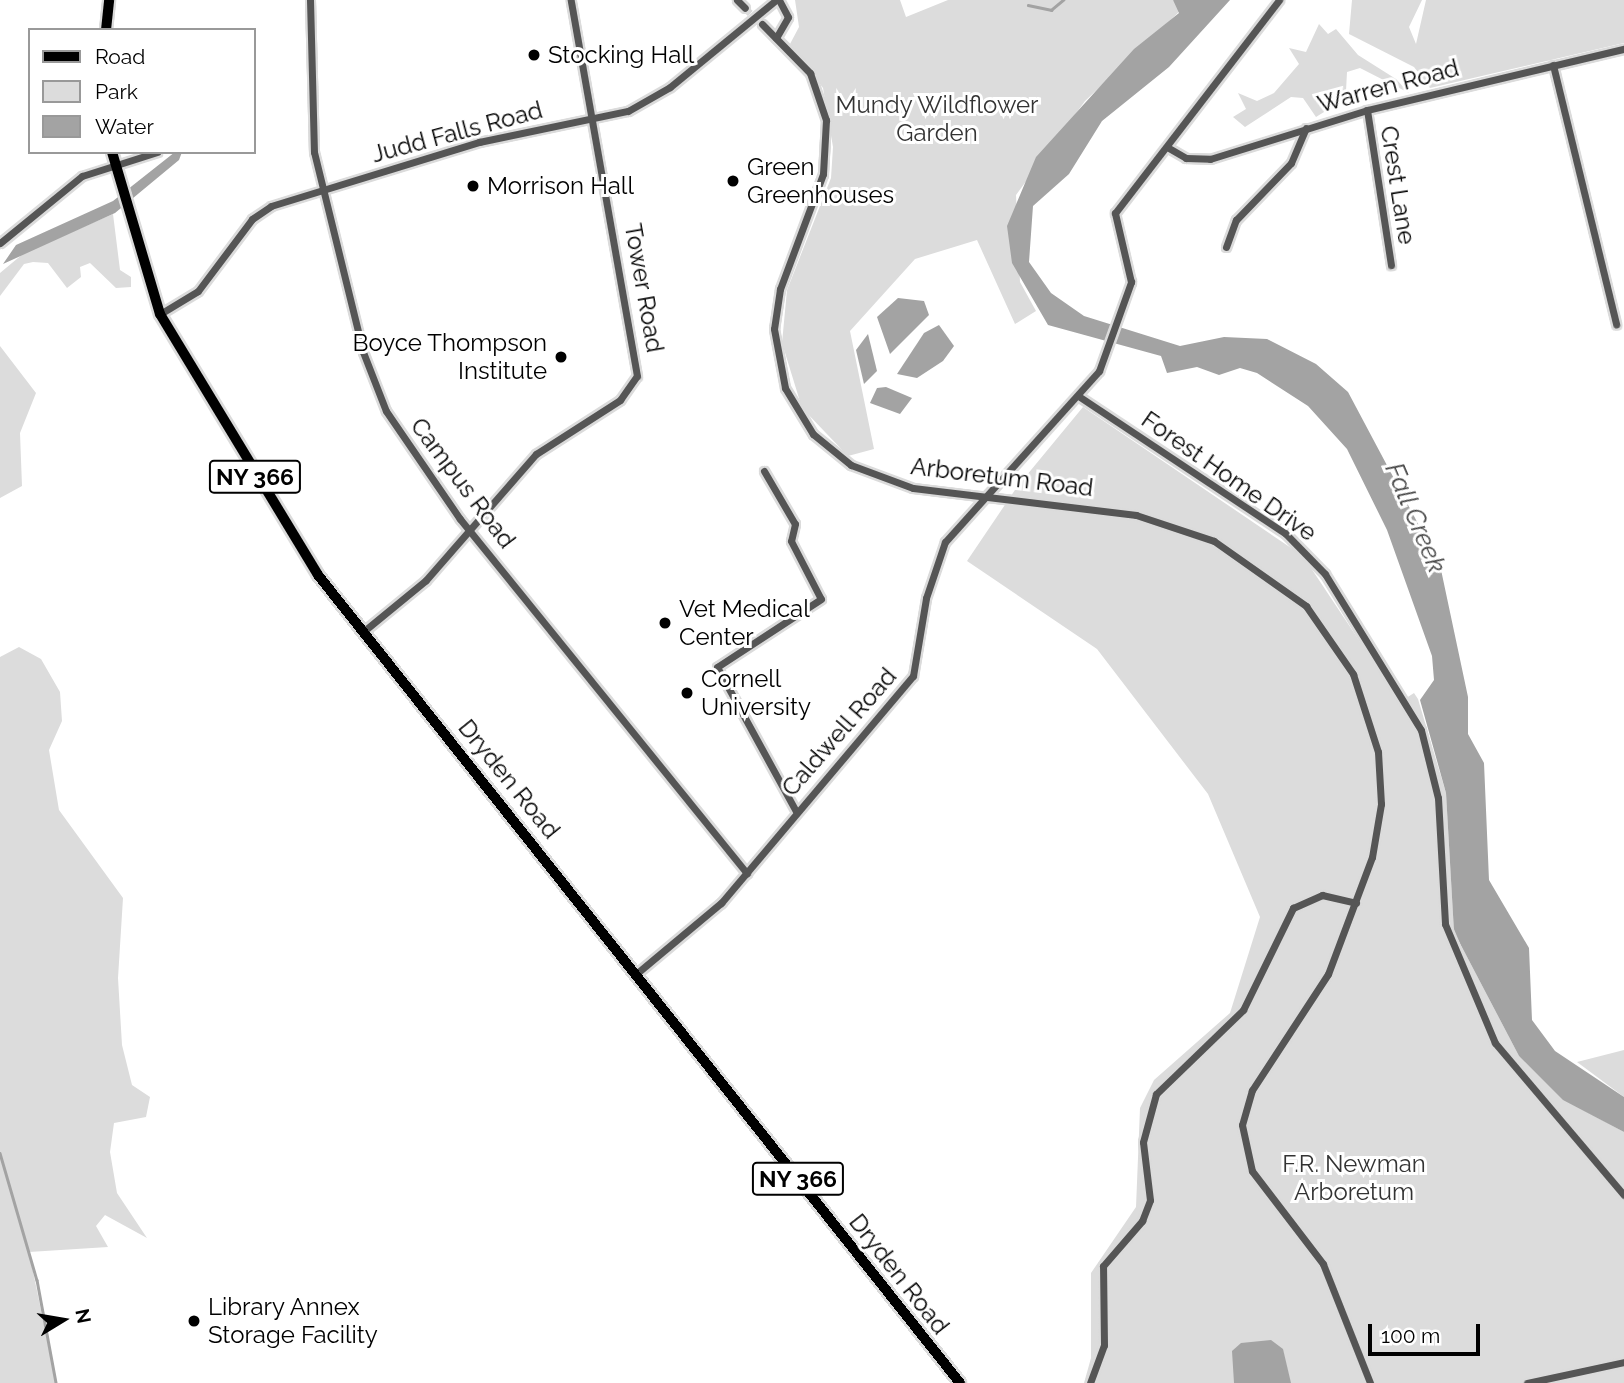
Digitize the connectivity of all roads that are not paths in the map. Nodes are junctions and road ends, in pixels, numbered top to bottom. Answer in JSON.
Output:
{"nodes":[{"id":1,"x":109,"y":0,"type":"edge"},
{"id":2,"x":310,"y":0,"type":"edge"},
{"id":3,"x":571,"y":0,"type":"edge"},
{"id":4,"x":737,"y":0,"type":"edge"},
{"id":5,"x":777,"y":0,"type":"edge"},
{"id":6,"x":1279,"y":0,"type":"edge"},
{"id":7,"x":746,"y":8,"type":"tunnel mouth"},
{"id":8,"x":762,"y":24,"type":"tunnel mouth"},
{"id":9,"x":106,"y":28,"type":"edge"},
{"id":10,"x":776,"y":38,"type":"junction"},
{"id":11,"x":1624,"y":49,"type":"edge"},
{"id":12,"x":1553,"y":65,"type":"junction"},
{"id":13,"x":1367,"y":110,"type":"junction"},
{"id":14,"x":594,"y":120,"type":"junction"},
{"id":15,"x":1306,"y":128,"type":"junction"},
{"id":16,"x":1167,"y":147,"type":"junction"},
{"id":17,"x":112,"y":154,"type":"edge"},
{"id":18,"x":150,"y":154,"type":"edge"},
{"id":19,"x":114,"y":164,"type":"junction"},
{"id":20,"x":323,"y":190,"type":"junction"},
{"id":21,"x":0,"y":243,"type":"edge"},
{"id":22,"x":1226,"y":247,"type":"dead end"},
{"id":23,"x":1391,"y":265,"type":"dead end"},
{"id":24,"x":160,"y":314,"type":"junction"},
{"id":25,"x":1616,"y":324,"type":"dead end"},
{"id":26,"x":1080,"y":397,"type":"junction"},
{"id":27,"x":764,"y":471,"type":"dead end"},
{"id":28,"x":985,"y":496,"type":"junction"},
{"id":29,"x":470,"y":529,"type":"junction"},
{"id":30,"x":364,"y":631,"type":"junction"},
{"id":31,"x":796,"y":811,"type":"junction"},
{"id":32,"x":747,"y":873,"type":"junction"},
{"id":33,"x":1356,"y":903,"type":"junction"},
{"id":34,"x":636,"y":974,"type":"junction"},
{"id":35,"x":1624,"y":1195,"type":"edge"},
{"id":36,"x":1624,"y":1362,"type":"edge"},
{"id":37,"x":960,"y":1383,"type":"edge"},
{"id":38,"x":1090,"y":1383,"type":"edge"},
{"id":39,"x":1370,"y":1383,"type":"edge"},
{"id":40,"x":1527,"y":1383,"type":"edge"}],
"edges":[{"from":1,"to":9,"type":"main road"},
{"from":2,"to":20,"type":"street","name":"Campus Road"},
{"from":3,"to":14,"type":"street","name":"Tower Road"},
{"from":4,"to":7,"type":"street"},
{"from":5,"to":10,"type":"street"},
{"from":5,"to":14,"type":"street","name":"Judd Falls Road"},
{"from":6,"to":16,"type":"street"},
{"from":8,"to":10,"type":"street","name":"Arboretum Road"},
{"from":10,"to":28,"type":"street","name":"Arboretum Road"},
{"from":11,"to":12,"type":"street","name":"Warren Road"},
{"from":12,"to":13,"type":"street","name":"Warren Road"},
{"from":12,"to":25,"type":"street"},
{"from":13,"to":15,"type":"street","name":"Warren Road"},
{"from":13,"to":23,"type":"street","name":"Crest Lane"},
{"from":14,"to":20,"type":"street","name":"Judd Falls Road"},
{"from":14,"to":29,"type":"street","name":"Tower Road"},
{"from":15,"to":16,"type":"street","name":"Warren Road"},
{"from":15,"to":22,"type":"street"},
{"from":16,"to":26,"type":"street"},
{"from":17,"to":19,"type":"main road","name":"Dryden Road","number":"NY 366"},
{"from":18,"to":19,"type":"street"},
{"from":19,"to":21,"type":"street"},
{"from":19,"to":24,"type":"main road","name":"Dryden Road","number":"NY 366"},
{"from":20,"to":24,"type":"street","name":"Judd Falls Road"},
{"from":20,"to":29,"type":"street","name":"Campus Road"},
{"from":24,"to":30,"type":"main road","name":"Dryden Road","number":"NY 366"},
{"from":26,"to":28,"type":"street","name":"Caldwell Road"},
{"from":26,"to":35,"type":"street","name":"Forest Home Drive"},
{"from":27,"to":31,"type":"street"},
{"from":28,"to":31,"type":"street","name":"Caldwell Road"},
{"from":28,"to":33,"type":"street","name":"Arboretum Road"},
{"from":29,"to":30,"type":"street","name":"Tower Road"},
{"from":29,"to":32,"type":"street","name":"Campus Road"},
{"from":30,"to":34,"type":"main road","name":"Dryden Road","number":"NY 366"},
{"from":31,"to":32,"type":"street","name":"Caldwell Road"},
{"from":32,"to":34,"type":"street","name":"Caldwell Road"},
{"from":33,"to":38,"type":"street"},
{"from":33,"to":39,"type":"street","name":"Arboretum Road"},
{"from":34,"to":37,"type":"main road","name":"Dryden Road","number":"NY 366"},
{"from":36,"to":40,"type":"street"}]}
